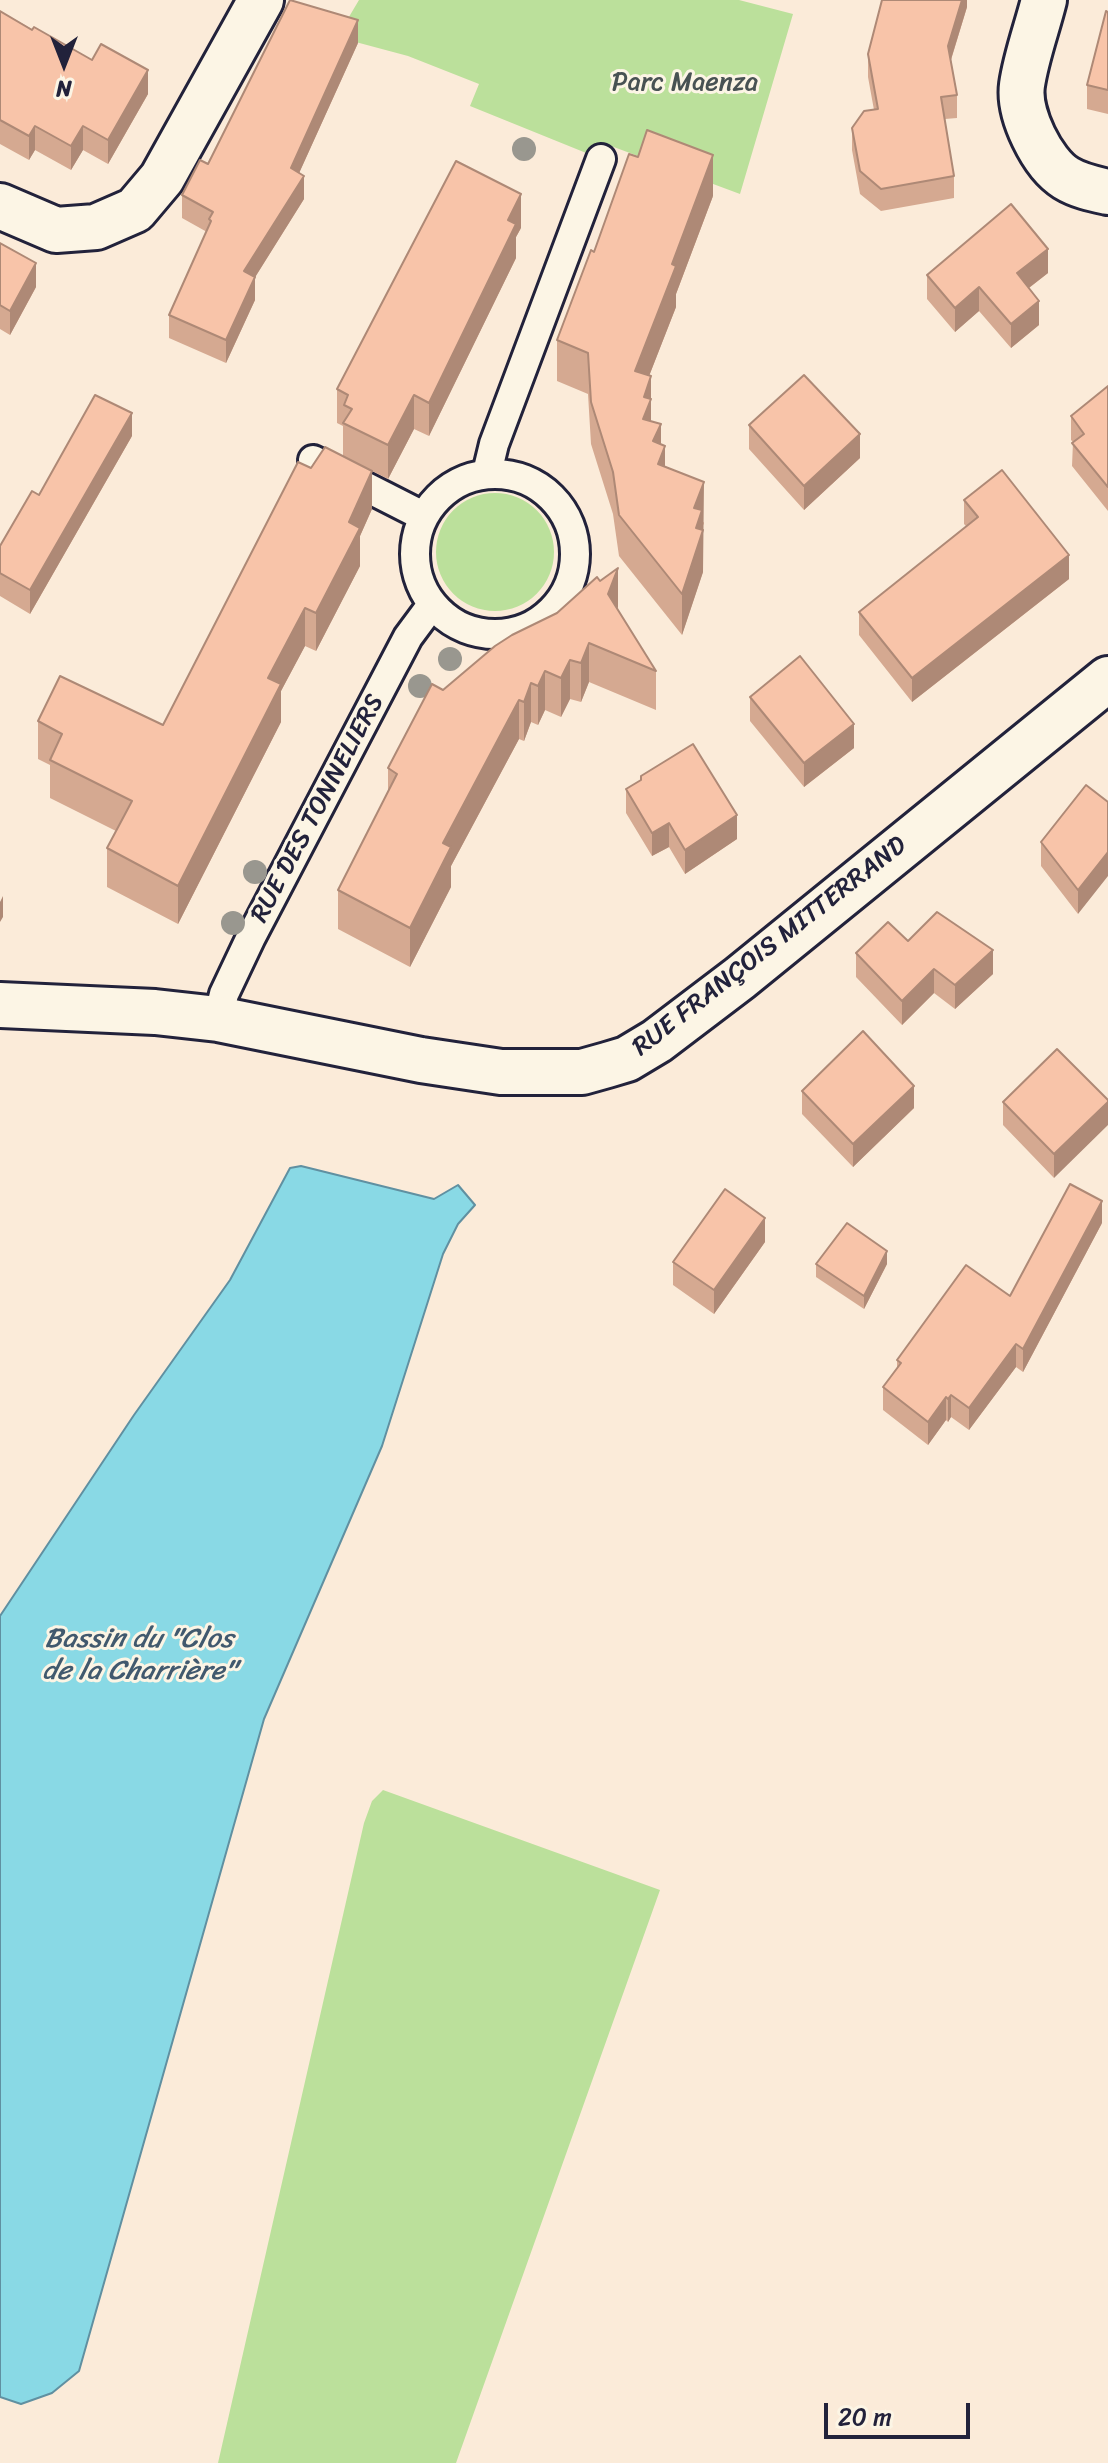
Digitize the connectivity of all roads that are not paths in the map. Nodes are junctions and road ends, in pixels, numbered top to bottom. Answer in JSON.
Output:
{"nodes":[{"id":1,"x":261,"y":0,"type":"edge"},
{"id":2,"x":1044,"y":0,"type":"edge"},
{"id":3,"x":601,"y":159,"type":"dead end"},
{"id":4,"x":1108,"y":192,"type":"edge"},
{"id":5,"x":0,"y":206,"type":"edge"},
{"id":6,"x":313,"y":460,"type":"edge"},
{"id":7,"x":487,"y":473,"type":"junction"},
{"id":8,"x":423,"y":516,"type":"junction"},
{"id":9,"x":431,"y":606,"type":"junction"},
{"id":10,"x":1108,"y":679,"type":"edge"},
{"id":11,"x":0,"y":1005,"type":"edge"},
{"id":12,"x":218,"y":1019,"type":"junction"}],
"edges":[{"from":1,"to":5,"type":"street"},
{"from":2,"to":4,"type":"street"},
{"from":3,"to":7,"type":"lane"},
{"from":6,"to":8,"type":"lane"},
{"from":7,"to":8,"type":"lane"},
{"from":7,"to":9,"type":"lane"},
{"from":8,"to":9,"type":"lane"},
{"from":9,"to":12,"type":"lane","name":"RUE DES TONNELIERS"},
{"from":10,"to":12,"type":"street","name":"RUE FRANÇOIS MITTERRAND"},
{"from":11,"to":12,"type":"street","name":"RUE FRANÇOIS MITTERRAND"}]}
